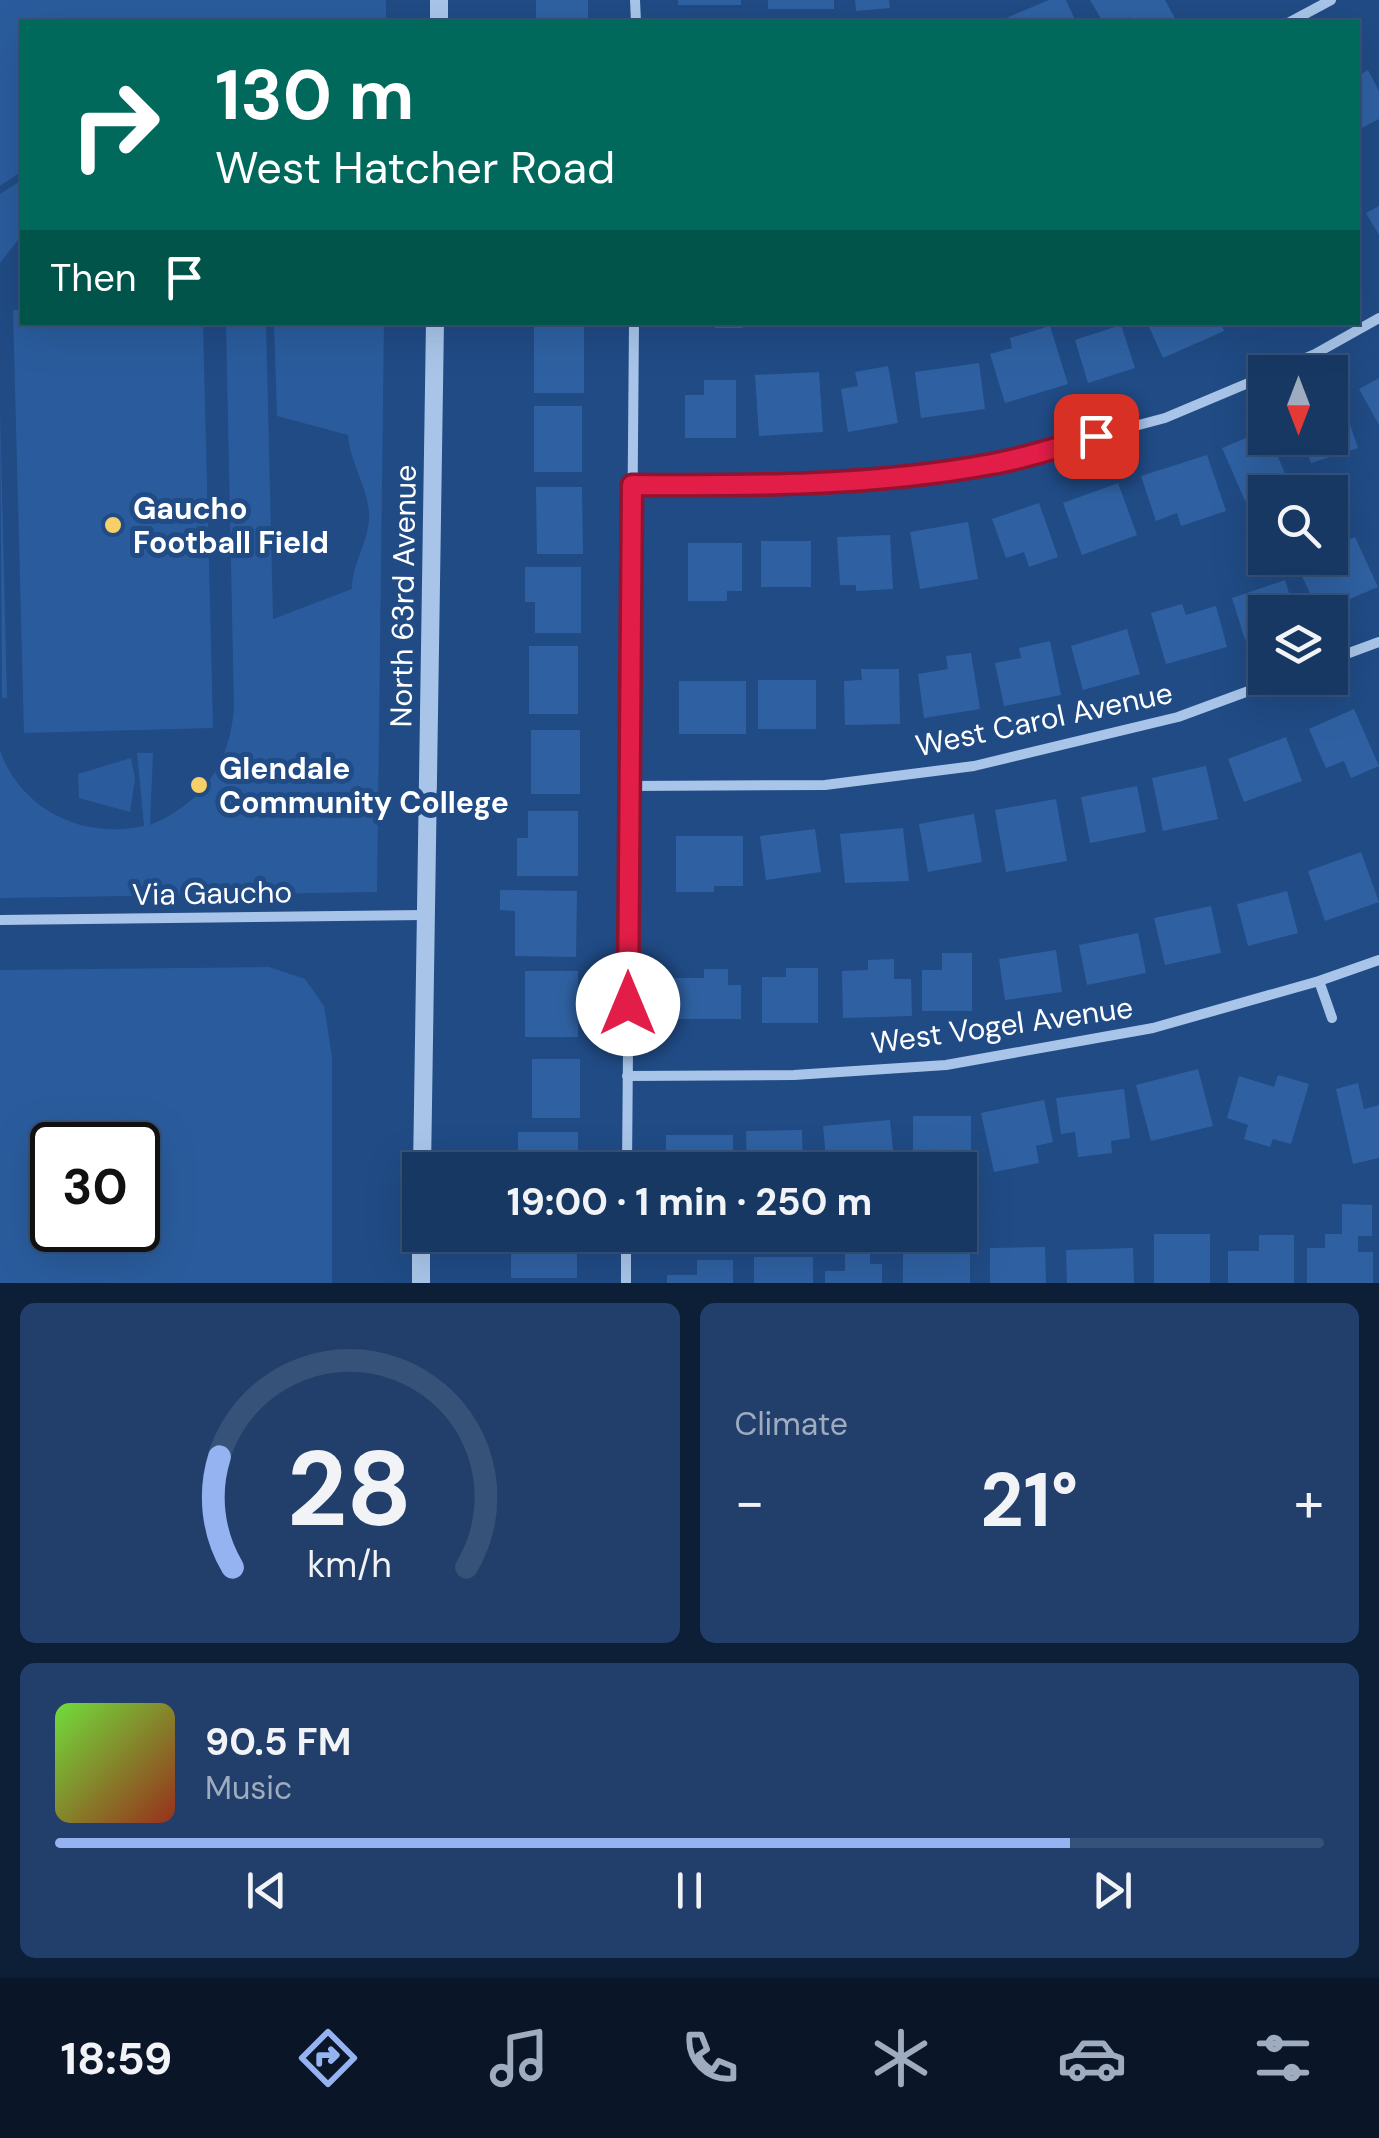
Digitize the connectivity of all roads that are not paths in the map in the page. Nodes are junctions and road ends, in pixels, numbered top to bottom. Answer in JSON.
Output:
{"nodes":[{"id":1,"x":1331,"y":0,"type":"edge"},
{"id":2,"x":1294,"y":20,"type":"edge"},
{"id":3,"x":1379,"y":318,"type":"edge"},
{"id":4,"x":436,"y":325,"type":"edge"},
{"id":5,"x":634,"y":325,"type":"edge"},
{"id":6,"x":1314,"y":355,"type":"edge"},
{"id":7,"x":1248,"y":383,"type":"edge"},
{"id":8,"x":632,"y":485,"type":"junction"},
{"id":9,"x":1379,"y":642,"type":"edge"},
{"id":10,"x":1348,"y":653,"type":"edge"},
{"id":11,"x":1248,"y":691,"type":"edge"},
{"id":12,"x":629,"y":786,"type":"junction"},
{"id":13,"x":424,"y":916,"type":"junction"},
{"id":14,"x":0,"y":920,"type":"edge"},
{"id":15,"x":1379,"y":960,"type":"edge"},
{"id":16,"x":1319,"y":981,"type":"junction"},
{"id":17,"x":1332,"y":1018,"type":"dead end"},
{"id":18,"x":627,"y":1076,"type":"junction"},
{"id":19,"x":422,"y":1152,"type":"edge"},
{"id":20,"x":627,"y":1152,"type":"edge"},
{"id":21,"x":421,"y":1252,"type":"edge"},
{"id":22,"x":626,"y":1252,"type":"edge"},
{"id":23,"x":421,"y":1283,"type":"edge"},
{"id":24,"x":626,"y":1283,"type":"edge"}],
"edges":[{"from":1,"to":2,"type":"street"},
{"from":3,"to":6,"type":"street"},
{"from":4,"to":13,"type":"street","name":"North 63rd Avenue"},
{"from":5,"to":8,"type":"street"},
{"from":7,"to":8,"type":"street"},
{"from":8,"to":12,"type":"street"},
{"from":9,"to":10,"type":"street"},
{"from":11,"to":12,"type":"street","name":"West Carol Avenue"},
{"from":12,"to":18,"type":"street"},
{"from":13,"to":14,"type":"street","name":"Via Gaucho"},
{"from":13,"to":19,"type":"street","name":"North 63rd Avenue"},
{"from":15,"to":16,"type":"street","name":"West Vogel Avenue"},
{"from":16,"to":17,"type":"street"},
{"from":16,"to":18,"type":"street","name":"West Vogel Avenue"},
{"from":18,"to":20,"type":"street"},
{"from":21,"to":23,"type":"street"},
{"from":22,"to":24,"type":"street"}]}
